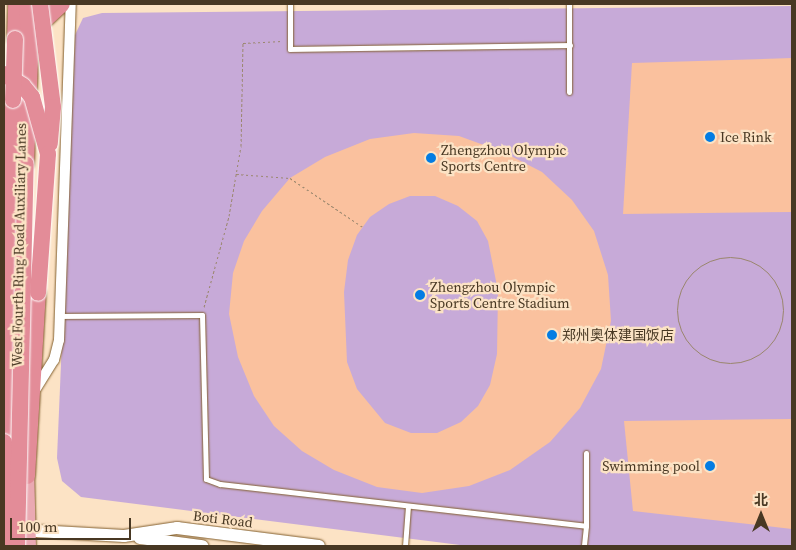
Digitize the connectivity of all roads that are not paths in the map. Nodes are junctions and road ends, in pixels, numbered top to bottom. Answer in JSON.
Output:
{"nodes":[{"id":1,"x":16,"y":4,"type":"edge"},
{"id":2,"x":25,"y":4,"type":"edge"},
{"id":3,"x":40,"y":4,"type":"edge"},
{"id":4,"x":62,"y":4,"type":"edge"},
{"id":5,"x":71,"y":4,"type":"edge"},
{"id":6,"x":290,"y":4,"type":"edge"},
{"id":7,"x":569,"y":4,"type":"edge"},
{"id":8,"x":28,"y":34,"type":"junction"},
{"id":9,"x":570,"y":45,"type":"junction"},
{"id":10,"x":4,"y":74,"type":"edge"},
{"id":11,"x":569,"y":92,"type":"dead end"},
{"id":12,"x":48,"y":154,"type":"junction"},
{"id":13,"x":59,"y":316,"type":"junction"},
{"id":14,"x":34,"y":391,"type":"junction"},
{"id":15,"x":4,"y":432,"type":"edge"},
{"id":16,"x":4,"y":442,"type":"edge"},
{"id":17,"x":586,"y":453,"type":"dead end"},
{"id":18,"x":27,"y":476,"type":"junction"},
{"id":19,"x":408,"y":506,"type":"junction"},
{"id":20,"x":586,"y":526,"type":"junction"},
{"id":21,"x":124,"y":536,"type":"junction"},
{"id":22,"x":7,"y":540,"type":"edge"},
{"id":23,"x":28,"y":541,"type":"edge"},
{"id":24,"x":202,"y":546,"type":"edge"},
{"id":25,"x":319,"y":546,"type":"edge"},
{"id":26,"x":405,"y":546,"type":"edge"},
{"id":27,"x":584,"y":546,"type":"edge"}],
"edges":[{"from":1,"to":15,"type":"highway","bridge":true},
{"from":2,"to":8,"type":"highway"},
{"from":2,"to":18,"type":"main road","name":"West Fourth Ring Road Auxiliary Lanes"},
{"from":3,"to":12,"type":"highway","bridge":true},
{"from":4,"to":8,"type":"highway"},
{"from":5,"to":13,"type":"street"},
{"from":6,"to":9,"type":"lane"},
{"from":7,"to":9,"type":"lane"},
{"from":8,"to":22,"type":"highway","bridge":true},
{"from":9,"to":11,"type":"lane"},
{"from":10,"to":12,"type":"highway","bridge":true},
{"from":12,"to":14,"type":"highway","bridge":true},
{"from":13,"to":14,"type":"street"},
{"from":13,"to":19,"type":"lane"},
{"from":14,"to":18,"type":"highway"},
{"from":16,"to":22,"type":"highway","bridge":true},
{"from":17,"to":20,"type":"lane"},
{"from":18,"to":23,"type":"main road","name":"West Fourth Ring Road Auxiliary Lanes"},
{"from":19,"to":20,"type":"lane"},
{"from":19,"to":26,"type":"lane"},
{"from":20,"to":27,"type":"lane"},
{"from":21,"to":23,"type":"street","name":"Boti Road"},
{"from":21,"to":24,"type":"street"},
{"from":21,"to":25,"type":"street","name":"Boti Road"},
{"from":22,"to":23,"type":"street","name":"Boti Road"}]}
